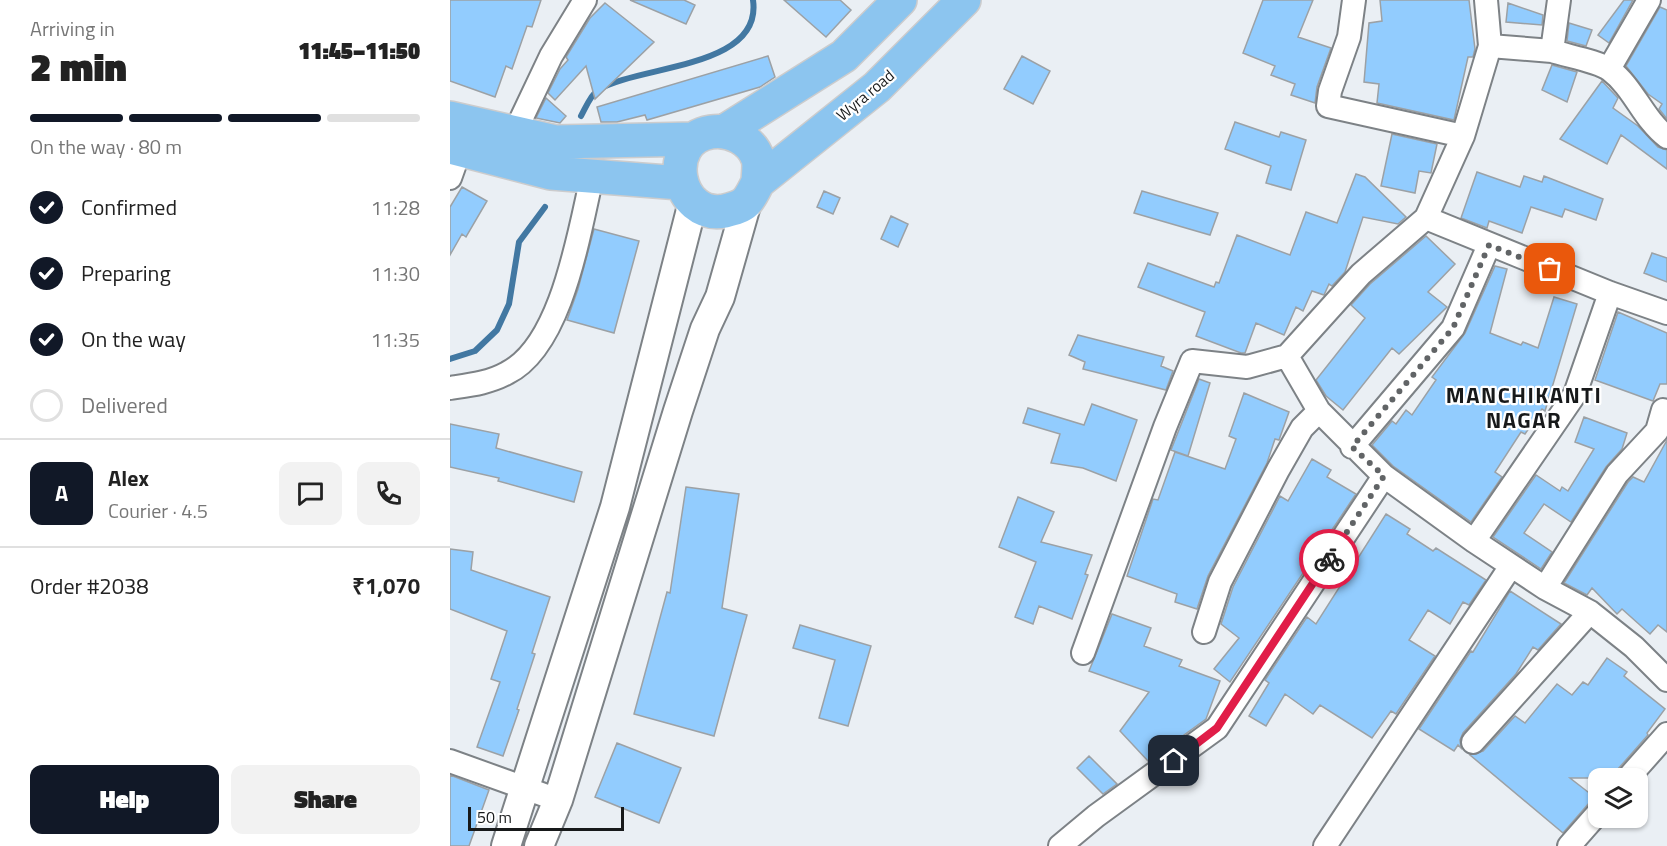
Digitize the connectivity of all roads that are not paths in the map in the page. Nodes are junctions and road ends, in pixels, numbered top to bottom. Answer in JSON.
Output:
{"nodes":[{"id":1,"x":585,"y":0,"type":"edge"},
{"id":2,"x":900,"y":0,"type":"edge"},
{"id":3,"x":964,"y":0,"type":"edge"},
{"id":4,"x":1354,"y":0,"type":"edge"},
{"id":5,"x":1486,"y":0,"type":"edge"},
{"id":6,"x":1558,"y":0,"type":"edge"},
{"id":7,"x":1649,"y":0,"type":"edge"},
{"id":8,"x":1490,"y":46,"type":"junction"},
{"id":9,"x":1552,"y":51,"type":"junction"},
{"id":10,"x":1609,"y":69,"type":"junction"},
{"id":11,"x":450,"y":118,"type":"edge"},
{"id":12,"x":514,"y":134,"type":"junction"},
{"id":13,"x":710,"y":135,"type":"junction"},
{"id":14,"x":1463,"y":136,"type":"junction"},
{"id":15,"x":1667,"y":137,"type":"edge"},
{"id":16,"x":453,"y":158,"type":"edge"},
{"id":17,"x":592,"y":177,"type":"junction"},
{"id":18,"x":752,"y":192,"type":"junction"},
{"id":19,"x":687,"y":193,"type":"junction"},
{"id":20,"x":1426,"y":218,"type":"junction"},
{"id":21,"x":1489,"y":245,"type":"junction"},
{"id":22,"x":1610,"y":294,"type":"junction"},
{"id":23,"x":1667,"y":313,"type":"edge"},
{"id":24,"x":1287,"y":356,"type":"junction"},
{"id":25,"x":450,"y":388,"type":"edge"},
{"id":26,"x":1663,"y":410,"type":"dead end"},
{"id":27,"x":1319,"y":411,"type":"junction"},
{"id":28,"x":1352,"y":447,"type":"junction"},
{"id":29,"x":1384,"y":476,"type":"junction"},
{"id":30,"x":1474,"y":542,"type":"junction"},
{"id":31,"x":1511,"y":566,"type":"junction"},
{"id":32,"x":1545,"y":588,"type":"junction"},
{"id":33,"x":1590,"y":612,"type":"junction"},
{"id":34,"x":1204,"y":632,"type":"dead end"},
{"id":35,"x":1083,"y":653,"type":"dead end"},
{"id":36,"x":1664,"y":671,"type":"edge"},
{"id":37,"x":1667,"y":734,"type":"edge"},
{"id":38,"x":1473,"y":742,"type":"dead end"},
{"id":39,"x":450,"y":761,"type":"edge"},
{"id":40,"x":1637,"y":768,"type":"edge"},
{"id":41,"x":526,"y":788,"type":"junction"},
{"id":42,"x":558,"y":800,"type":"junction"},
{"id":43,"x":1588,"y":824,"type":"edge"},
{"id":44,"x":506,"y":846,"type":"edge"},
{"id":45,"x":539,"y":846,"type":"edge"},
{"id":46,"x":1060,"y":846,"type":"edge"},
{"id":47,"x":1325,"y":846,"type":"edge"},
{"id":48,"x":1569,"y":846,"type":"edge"}],
"edges":[{"from":1,"to":12,"type":"street"},
{"from":2,"to":13,"type":"main road"},
{"from":3,"to":18,"type":"main road","name":"Wyra road"},
{"from":4,"to":14,"type":"street"},
{"from":5,"to":8,"type":"street"},
{"from":6,"to":9,"type":"street"},
{"from":7,"to":10,"type":"street"},
{"from":8,"to":9,"type":"street"},
{"from":8,"to":14,"type":"street"},
{"from":9,"to":10,"type":"street"},
{"from":10,"to":15,"type":"street"},
{"from":11,"to":12,"type":"main road"},
{"from":12,"to":13,"type":"main road"},
{"from":13,"to":18,"type":"main road"},
{"from":13,"to":19,"type":"main road"},
{"from":14,"to":20,"type":"street"},
{"from":16,"to":17,"type":"main road","name":"Wyra road"},
{"from":17,"to":19,"type":"main road","name":"Wyra road"},
{"from":17,"to":25,"type":"street"},
{"from":18,"to":19,"type":"main road","name":"Wyra road"},
{"from":18,"to":42,"type":"street"},
{"from":19,"to":41,"type":"street"},
{"from":20,"to":21,"type":"street"},
{"from":20,"to":24,"type":"street"},
{"from":21,"to":22,"type":"street"},
{"from":21,"to":28,"type":"street"},
{"from":22,"to":23,"type":"street"},
{"from":22,"to":30,"type":"street"},
{"from":24,"to":27,"type":"street"},
{"from":24,"to":35,"type":"street"},
{"from":26,"to":32,"type":"street"},
{"from":27,"to":28,"type":"street"},
{"from":27,"to":34,"type":"street"},
{"from":28,"to":29,"type":"street"},
{"from":29,"to":30,"type":"street"},
{"from":29,"to":46,"type":"street"},
{"from":30,"to":31,"type":"street"},
{"from":31,"to":32,"type":"street"},
{"from":31,"to":47,"type":"street"},
{"from":32,"to":33,"type":"street"},
{"from":33,"to":36,"type":"street"},
{"from":33,"to":38,"type":"street"},
{"from":37,"to":40,"type":"street"},
{"from":39,"to":41,"type":"street"},
{"from":41,"to":42,"type":"street"},
{"from":41,"to":44,"type":"street"},
{"from":42,"to":45,"type":"street"},
{"from":43,"to":48,"type":"street"}]}
